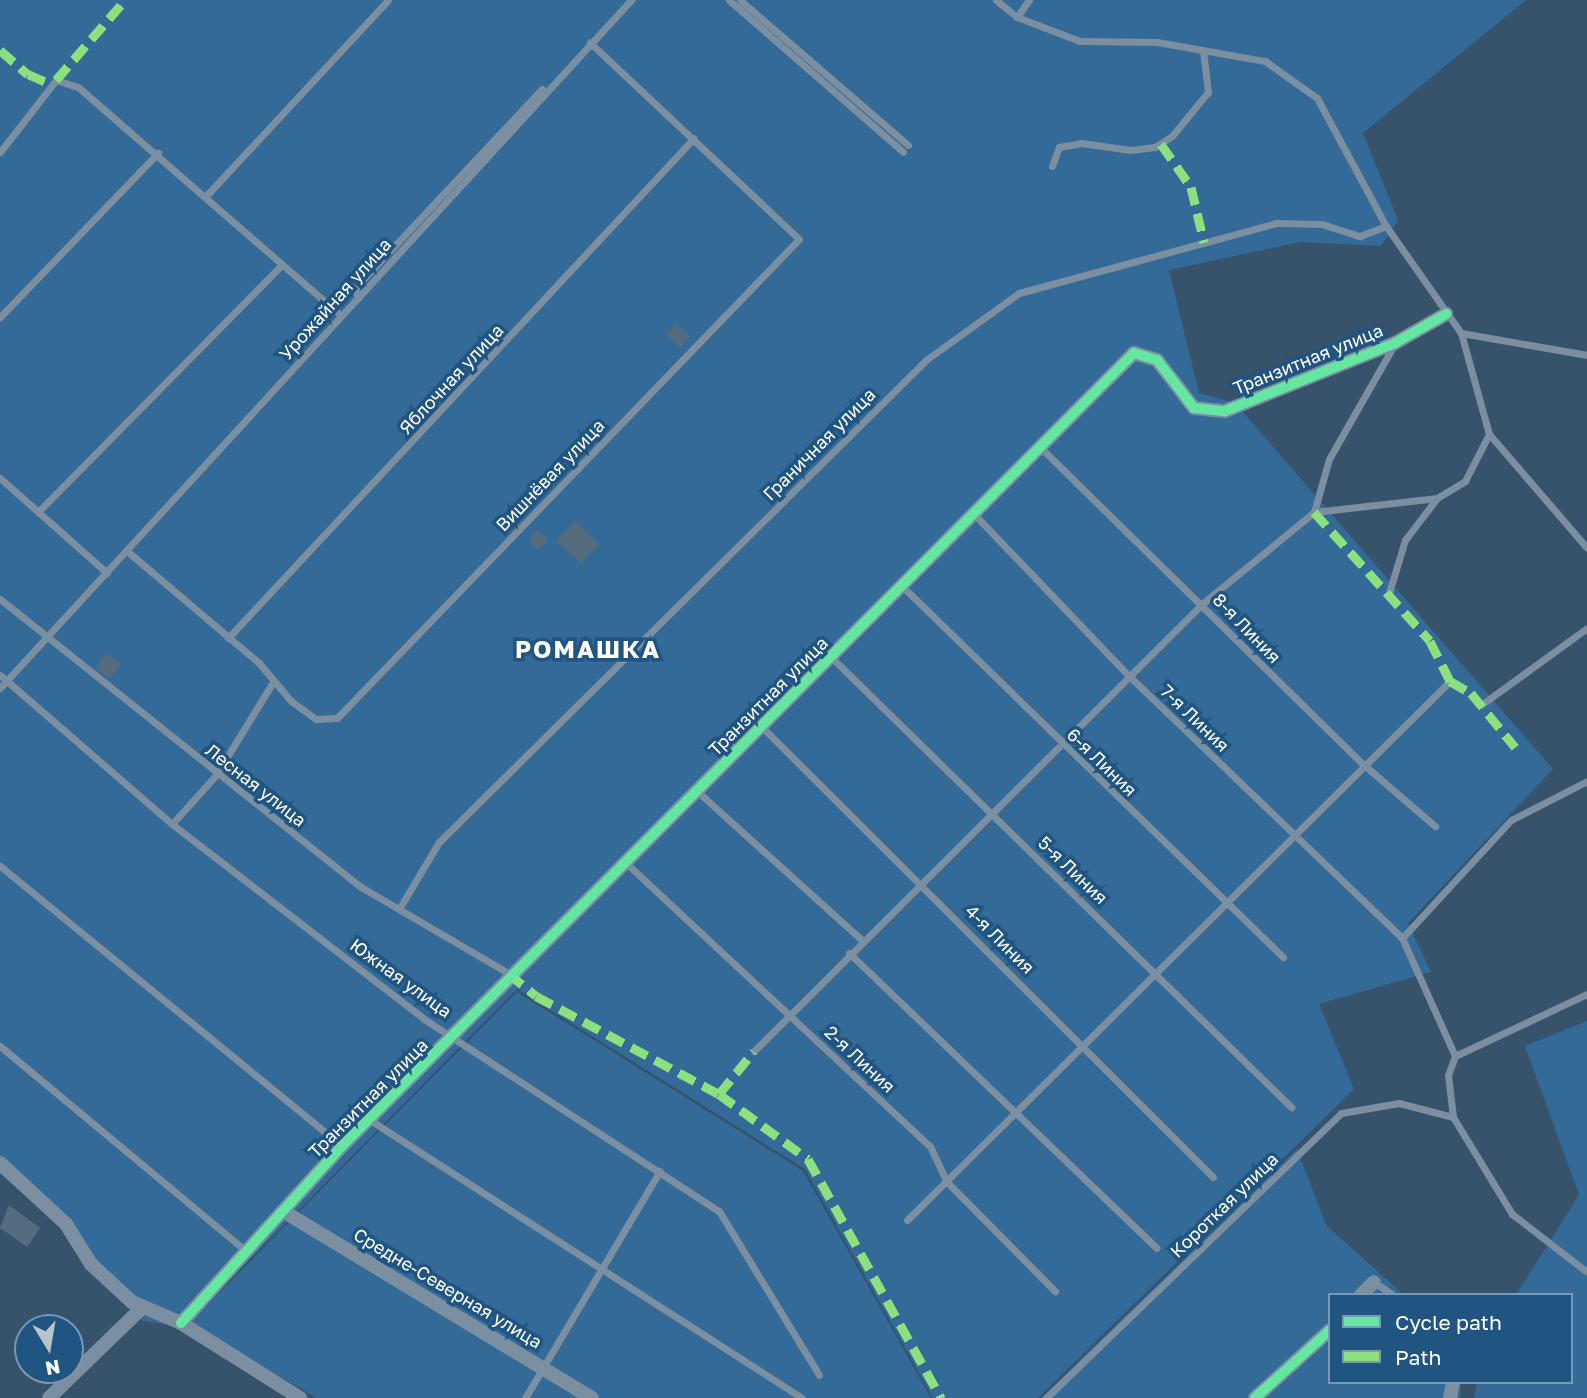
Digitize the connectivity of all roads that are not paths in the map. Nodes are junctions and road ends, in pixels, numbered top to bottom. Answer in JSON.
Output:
{"nodes":[{"id":1,"x":388,"y":0,"type":"edge"},
{"id":2,"x":625,"y":0,"type":"edge"},
{"id":3,"x":631,"y":0,"type":"edge"},
{"id":4,"x":729,"y":0,"type":"edge"},
{"id":5,"x":740,"y":0,"type":"edge"},
{"id":6,"x":996,"y":0,"type":"edge"},
{"id":7,"x":1029,"y":0,"type":"edge"},
{"id":8,"x":1017,"y":17,"type":"junction"},
{"id":9,"x":590,"y":43,"type":"junction"},
{"id":10,"x":1203,"y":50,"type":"junction"},
{"id":11,"x":694,"y":138,"type":"junction"},
{"id":12,"x":3,"y":144,"type":"edge"},
{"id":13,"x":0,"y":152,"type":"edge"},
{"id":14,"x":158,"y":153,"type":"junction"},
{"id":15,"x":1052,"y":166,"type":"dead end"},
{"id":16,"x":205,"y":196,"type":"junction"},
{"id":17,"x":1386,"y":226,"type":"junction"},
{"id":18,"x":279,"y":268,"type":"junction"},
{"id":19,"x":358,"y":298,"type":"junction"},
{"id":20,"x":1446,"y":314,"type":"junction"},
{"id":21,"x":341,"y":316,"type":"junction"},
{"id":22,"x":0,"y":317,"type":"edge"},
{"id":23,"x":1461,"y":333,"type":"junction"},
{"id":24,"x":1395,"y":343,"type":"junction"},
{"id":25,"x":1587,"y":355,"type":"edge"},
{"id":26,"x":1489,"y":434,"type":"junction"},
{"id":27,"x":1040,"y":447,"type":"junction"},
{"id":28,"x":0,"y":478,"type":"edge"},
{"id":29,"x":1437,"y":498,"type":"junction"},
{"id":30,"x":38,"y":512,"type":"junction"},
{"id":31,"x":1314,"y":512,"type":"junction"},
{"id":32,"x":974,"y":514,"type":"junction"},
{"id":33,"x":1587,"y":548,"type":"edge"},
{"id":34,"x":127,"y":551,"type":"junction"},
{"id":35,"x":107,"y":573,"type":"junction"},
{"id":36,"x":902,"y":586,"type":"junction"},
{"id":37,"x":1388,"y":596,"type":"dead end"},
{"id":38,"x":0,"y":599,"type":"edge"},
{"id":39,"x":1203,"y":603,"type":"junction"},
{"id":40,"x":1587,"y":628,"type":"edge"},
{"id":41,"x":48,"y":637,"type":"junction"},
{"id":42,"x":228,"y":638,"type":"junction"},
{"id":43,"x":831,"y":657,"type":"junction"},
{"id":44,"x":1129,"y":676,"type":"junction"},
{"id":45,"x":2,"y":681,"type":"edge"},
{"id":46,"x":1450,"y":681,"type":"dead end"},
{"id":47,"x":273,"y":682,"type":"junction"},
{"id":48,"x":1481,"y":705,"type":"dead end"},
{"id":49,"x":762,"y":727,"type":"junction"},
{"id":50,"x":1060,"y":744,"type":"junction"},
{"id":51,"x":1364,"y":765,"type":"junction"},
{"id":52,"x":216,"y":775,"type":"junction"},
{"id":53,"x":1587,"y":781,"type":"edge"},
{"id":54,"x":698,"y":792,"type":"junction"},
{"id":55,"x":990,"y":813,"type":"junction"},
{"id":56,"x":172,"y":824,"type":"junction"},
{"id":57,"x":1435,"y":826,"type":"dead end"},
{"id":58,"x":1293,"y":836,"type":"junction"},
{"id":59,"x":626,"y":863,"type":"junction"},
{"id":60,"x":0,"y":866,"type":"edge"},
{"id":61,"x":921,"y":882,"type":"junction"},
{"id":62,"x":1225,"y":904,"type":"junction"},
{"id":63,"x":399,"y":909,"type":"junction"},
{"id":64,"x":1402,"y":938,"type":"junction"},
{"id":65,"x":862,"y":940,"type":"junction"},
{"id":66,"x":849,"y":953,"type":"junction"},
{"id":67,"x":1283,"y":957,"type":"dead end"},
{"id":68,"x":1157,"y":971,"type":"junction"},
{"id":69,"x":508,"y":974,"type":"dead end"},
{"id":70,"x":1587,"y":994,"type":"edge"},
{"id":71,"x":788,"y":1013,"type":"junction"},
{"id":72,"x":456,"y":1035,"type":"junction"},
{"id":73,"x":0,"y":1046,"type":"edge"},
{"id":74,"x":1082,"y":1046,"type":"junction"},
{"id":75,"x":754,"y":1051,"type":"dead end"},
{"id":76,"x":1455,"y":1056,"type":"junction"},
{"id":77,"x":1291,"y":1107,"type":"dead end"},
{"id":78,"x":1013,"y":1114,"type":"junction"},
{"id":79,"x":1453,"y":1116,"type":"junction"},
{"id":80,"x":370,"y":1119,"type":"junction"},
{"id":81,"x":342,"y":1146,"type":"junction"},
{"id":82,"x":0,"y":1163,"type":"edge"},
{"id":83,"x":660,"y":1171,"type":"junction"},
{"id":84,"x":1213,"y":1177,"type":"dead end"},
{"id":85,"x":946,"y":1181,"type":"junction"},
{"id":86,"x":283,"y":1211,"type":"junction"},
{"id":87,"x":907,"y":1220,"type":"dead end"},
{"id":88,"x":1157,"y":1248,"type":"dead end"},
{"id":89,"x":247,"y":1251,"type":"junction"},
{"id":90,"x":602,"y":1269,"type":"junction"},
{"id":91,"x":1587,"y":1272,"type":"edge"},
{"id":92,"x":1374,"y":1282,"type":"joint"},
{"id":93,"x":1055,"y":1291,"type":"dead end"},
{"id":94,"x":1363,"y":1293,"type":"edge"},
{"id":95,"x":1390,"y":1293,"type":"edge"},
{"id":96,"x":143,"y":1307,"type":"junction"},
{"id":97,"x":181,"y":1323,"type":"junction"},
{"id":98,"x":1328,"y":1332,"type":"edge"},
{"id":99,"x":543,"y":1368,"type":"junction"},
{"id":100,"x":819,"y":1375,"type":"dead end"},
{"id":101,"x":49,"y":1398,"type":"edge"},
{"id":102,"x":300,"y":1398,"type":"edge"},
{"id":103,"x":525,"y":1398,"type":"edge"},
{"id":104,"x":592,"y":1398,"type":"edge"},
{"id":105,"x":802,"y":1398,"type":"edge"},
{"id":106,"x":1046,"y":1398,"type":"edge"},
{"id":107,"x":1255,"y":1398,"type":"edge"}],
"edges":[{"from":1,"to":16,"type":"lane"},
{"from":2,"to":19,"type":"lane"},
{"from":3,"to":9,"type":"lane","name":"Урожайная улица"},
{"from":4,"to":5,"type":"lane"},
{"from":6,"to":8,"type":"lane"},
{"from":7,"to":8,"type":"lane"},
{"from":8,"to":10,"type":"lane"},
{"from":9,"to":11,"type":"lane"},
{"from":9,"to":19,"type":"lane","name":"Урожайная улица"},
{"from":10,"to":15,"type":"lane"},
{"from":10,"to":17,"type":"lane"},
{"from":11,"to":42,"type":"lane","name":"Яблочная улица"},
{"from":11,"to":47,"type":"lane","name":"Вишнёвая улица"},
{"from":12,"to":13,"type":"lane"},
{"from":12,"to":14,"type":"lane"},
{"from":14,"to":16,"type":"lane"},
{"from":14,"to":22,"type":"lane"},
{"from":16,"to":18,"type":"lane"},
{"from":17,"to":20,"type":"lane"},
{"from":17,"to":63,"type":"lane","name":"Граничная улица"},
{"from":18,"to":21,"type":"lane"},
{"from":18,"to":30,"type":"lane"},
{"from":19,"to":21,"type":"lane","name":"Урожайная улица"},
{"from":20,"to":23,"type":"lane"},
{"from":20,"to":24,"type":"street","name":"Транзитная улица"},
{"from":21,"to":34,"type":"lane","name":"Урожайная улица"},
{"from":23,"to":25,"type":"lane"},
{"from":23,"to":26,"type":"lane"},
{"from":24,"to":27,"type":"street","name":"Транзитная улица"},
{"from":24,"to":31,"type":"lane"},
{"from":26,"to":29,"type":"lane"},
{"from":26,"to":33,"type":"lane"},
{"from":27,"to":32,"type":"street","name":"Транзитная улица"},
{"from":27,"to":39,"type":"lane","name":"8-я Линия"},
{"from":28,"to":30,"type":"lane"},
{"from":29,"to":31,"type":"lane"},
{"from":29,"to":37,"type":"lane"},
{"from":30,"to":35,"type":"lane"},
{"from":31,"to":39,"type":"lane"},
{"from":32,"to":36,"type":"street","name":"Транзитная улица"},
{"from":32,"to":44,"type":"lane","name":"7-я Линия"},
{"from":34,"to":35,"type":"lane","name":"Урожайная улица"},
{"from":34,"to":42,"type":"lane"},
{"from":35,"to":41,"type":"lane","name":"Урожайная улица"},
{"from":36,"to":43,"type":"street","name":"Транзитная улица"},
{"from":36,"to":50,"type":"lane","name":"6-я Линия"},
{"from":38,"to":41,"type":"lane","name":"Лесная улица"},
{"from":39,"to":44,"type":"lane"},
{"from":39,"to":51,"type":"lane","name":"8-я Линия"},
{"from":40,"to":48,"type":"lane"},
{"from":41,"to":45,"type":"lane","name":"Урожайная улица"},
{"from":41,"to":52,"type":"lane","name":"Лесная улица"},
{"from":42,"to":47,"type":"lane"},
{"from":43,"to":49,"type":"street","name":"Транзитная улица"},
{"from":43,"to":55,"type":"lane","name":"5-я Линия"},
{"from":44,"to":50,"type":"lane"},
{"from":44,"to":58,"type":"lane","name":"7-я Линия"},
{"from":45,"to":56,"type":"lane","name":"Южная улица"},
{"from":46,"to":51,"type":"lane"},
{"from":47,"to":52,"type":"lane"},
{"from":49,"to":54,"type":"street","name":"Транзитная улица"},
{"from":49,"to":61,"type":"lane","name":"4-я Линия"},
{"from":50,"to":55,"type":"lane"},
{"from":50,"to":62,"type":"lane","name":"6-я Линия"},
{"from":51,"to":57,"type":"lane","name":"8-я Линия"},
{"from":51,"to":58,"type":"lane"},
{"from":52,"to":56,"type":"lane"},
{"from":52,"to":63,"type":"lane","name":"Лесная улица"},
{"from":53,"to":64,"type":"lane"},
{"from":54,"to":59,"type":"street","name":"Транзитная улица"},
{"from":54,"to":65,"type":"lane"},
{"from":55,"to":61,"type":"lane"},
{"from":55,"to":68,"type":"lane","name":"5-я Линия"},
{"from":56,"to":72,"type":"lane","name":"Южная улица"},
{"from":58,"to":62,"type":"lane"},
{"from":58,"to":64,"type":"lane","name":"7-я Линия"},
{"from":59,"to":71,"type":"lane","name":"2-я Линия"},
{"from":59,"to":72,"type":"street","name":"Транзитная улица"},
{"from":60,"to":81,"type":"lane"},
{"from":61,"to":65,"type":"lane"},
{"from":61,"to":74,"type":"lane","name":"4-я Линия"},
{"from":62,"to":67,"type":"lane","name":"6-я Линия"},
{"from":62,"to":68,"type":"lane"},
{"from":63,"to":69,"type":"lane","name":"Лесная улица"},
{"from":64,"to":76,"type":"lane"},
{"from":65,"to":66,"type":"lane"},
{"from":66,"to":71,"type":"lane"},
{"from":66,"to":78,"type":"lane"},
{"from":68,"to":74,"type":"lane"},
{"from":68,"to":77,"type":"lane","name":"5-я Линия"},
{"from":70,"to":76,"type":"lane"},
{"from":71,"to":75,"type":"lane"},
{"from":71,"to":85,"type":"lane","name":"2-я Линия"},
{"from":72,"to":80,"type":"street","name":"Транзитная улица"},
{"from":72,"to":83,"type":"lane","name":"Южная улица"},
{"from":73,"to":89,"type":"lane"},
{"from":74,"to":78,"type":"lane"},
{"from":74,"to":84,"type":"lane","name":"4-я Линия"},
{"from":76,"to":79,"type":"lane"},
{"from":78,"to":85,"type":"lane"},
{"from":78,"to":88,"type":"lane"},
{"from":79,"to":91,"type":"lane"},
{"from":79,"to":106,"type":"lane","name":"Короткая улица"},
{"from":80,"to":81,"type":"street","name":"Транзитная улица"},
{"from":80,"to":90,"type":"lane"},
{"from":81,"to":86,"type":"street","name":"Транзитная улица"},
{"from":82,"to":96,"type":"street"},
{"from":83,"to":90,"type":"lane"},
{"from":83,"to":100,"type":"lane","name":"Южная улица"},
{"from":85,"to":87,"type":"lane"},
{"from":85,"to":93,"type":"lane","name":"2-я Линия"},
{"from":86,"to":89,"type":"street","name":"Транзитная улица"},
{"from":86,"to":99,"type":"street","name":"Средне-Северная улица"},
{"from":89,"to":97,"type":"street","name":"Транзитная улица"},
{"from":90,"to":99,"type":"lane"},
{"from":90,"to":105,"type":"lane"},
{"from":92,"to":94,"type":"street"},
{"from":92,"to":95,"type":"lane"},
{"from":96,"to":97,"type":"street"},
{"from":96,"to":101,"type":"street"},
{"from":97,"to":102,"type":"street"},
{"from":98,"to":107,"type":"street"},
{"from":99,"to":103,"type":"lane"},
{"from":99,"to":104,"type":"street","name":"Средне-Северная улица"}]}
